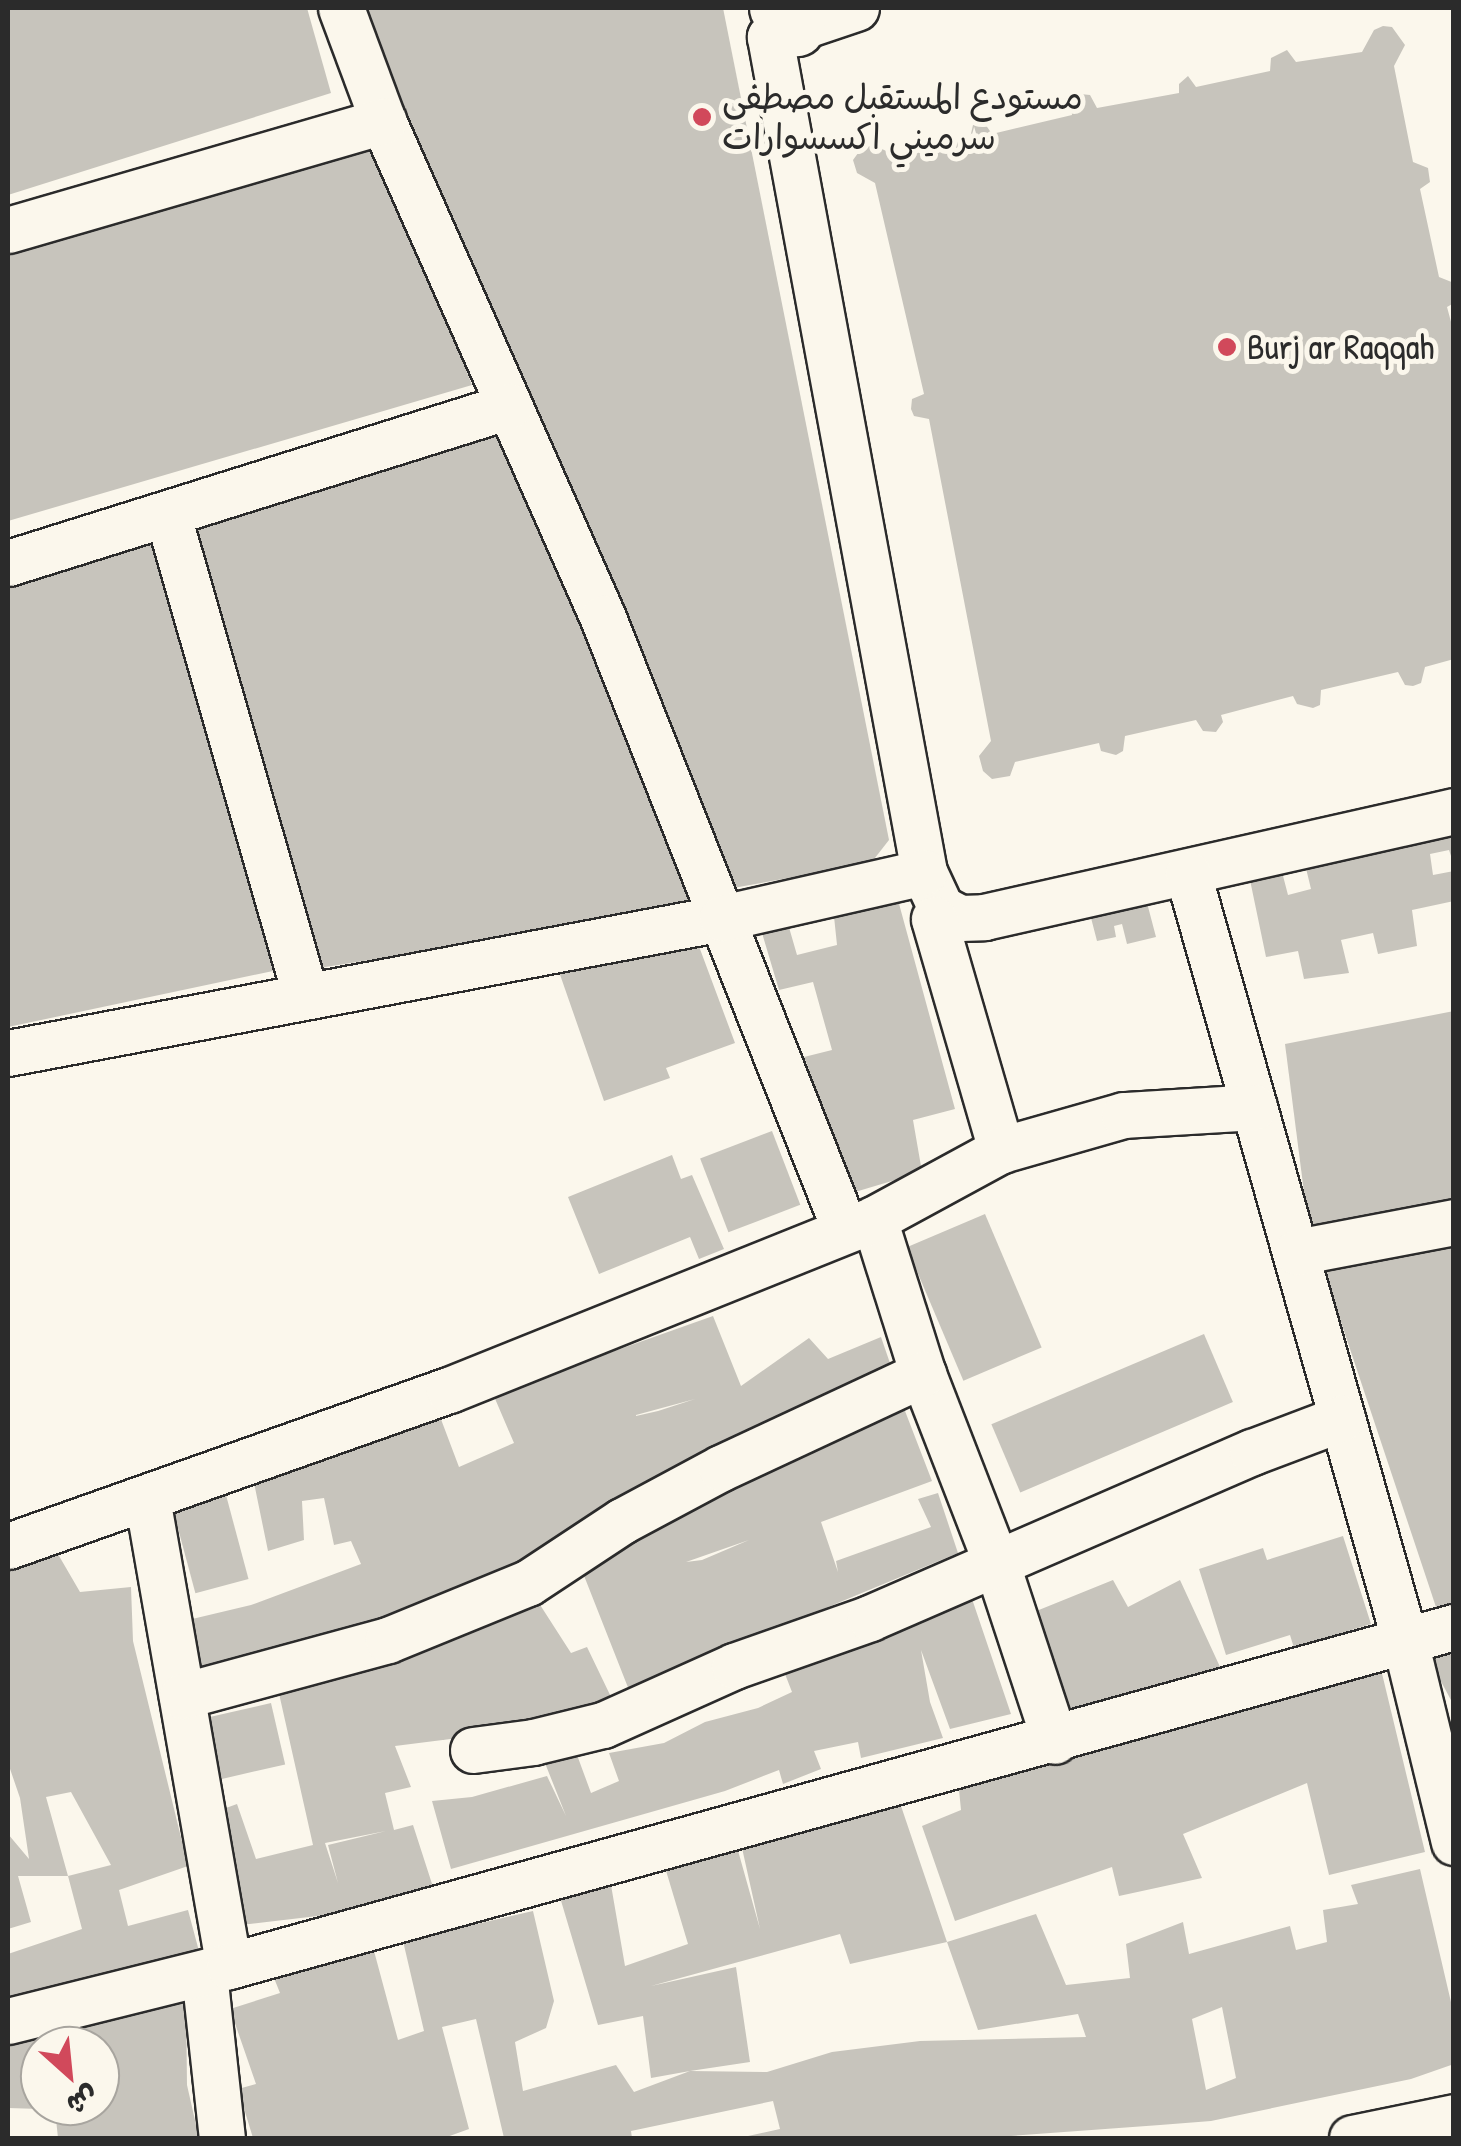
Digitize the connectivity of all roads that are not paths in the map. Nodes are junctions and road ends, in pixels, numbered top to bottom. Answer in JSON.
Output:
{"nodes":[{"id":1,"x":341,"y":8,"type":"edge"},
{"id":2,"x":856,"y":8,"type":"edge"},
{"id":3,"x":791,"y":14,"type":"edge"},
{"id":4,"x":383,"y":121,"type":"junction"},
{"id":5,"x":8,"y":230,"type":"edge"},
{"id":6,"x":509,"y":406,"type":"junction"},
{"id":7,"x":168,"y":516,"type":"junction"},
{"id":8,"x":8,"y":563,"type":"edge"},
{"id":9,"x":1454,"y":811,"type":"edge"},
{"id":10,"x":1188,"y":874,"type":"junction"},
{"id":11,"x":933,"y":890,"type":"junction"},
{"id":12,"x":722,"y":918,"type":"junction"},
{"id":13,"x":306,"y":996,"type":"junction"},
{"id":14,"x":8,"y":1054,"type":"edge"},
{"id":15,"x":1254,"y":1108,"type":"junction"},
{"id":16,"x":1001,"y":1150,"type":"junction"},
{"id":17,"x":1454,"y":1222,"type":"edge"},
{"id":18,"x":860,"y":1225,"type":"junction"},
{"id":19,"x":1297,"y":1252,"type":"junction"},
{"id":20,"x":923,"y":1374,"type":"junction"},
{"id":21,"x":1342,"y":1418,"type":"junction"},
{"id":22,"x":147,"y":1498,"type":"junction"},
{"id":23,"x":8,"y":1546,"type":"edge"},
{"id":24,"x":997,"y":1565,"type":"junction"},
{"id":25,"x":1454,"y":1627,"type":"edge"},
{"id":26,"x":1405,"y":1641,"type":"junction"},
{"id":27,"x":182,"y":1696,"type":"junction"},
{"id":28,"x":1055,"y":1741,"type":"junction"},
{"id":29,"x":474,"y":1750,"type":"dead end"},
{"id":30,"x":1454,"y":1842,"type":"edge"},
{"id":31,"x":217,"y":1969,"type":"junction"},
{"id":32,"x":8,"y":2020,"type":"edge"},
{"id":33,"x":1454,"y":2118,"type":"edge"},
{"id":34,"x":222,"y":2138,"type":"edge"},
{"id":35,"x":1352,"y":2138,"type":"edge"}],
"edges":[{"from":1,"to":4,"type":"street"},
{"from":2,"to":3,"type":"street"},
{"from":3,"to":11,"type":"street"},
{"from":4,"to":5,"type":"street"},
{"from":4,"to":6,"type":"street"},
{"from":6,"to":7,"type":"street"},
{"from":6,"to":12,"type":"street"},
{"from":7,"to":8,"type":"street"},
{"from":7,"to":13,"type":"street"},
{"from":9,"to":10,"type":"street"},
{"from":10,"to":11,"type":"street"},
{"from":10,"to":15,"type":"street"},
{"from":11,"to":12,"type":"street"},
{"from":11,"to":16,"type":"street"},
{"from":12,"to":13,"type":"street"},
{"from":12,"to":18,"type":"street"},
{"from":13,"to":14,"type":"street"},
{"from":15,"to":16,"type":"street"},
{"from":15,"to":19,"type":"street"},
{"from":16,"to":18,"type":"street"},
{"from":17,"to":19,"type":"street"},
{"from":18,"to":20,"type":"street"},
{"from":18,"to":22,"type":"street"},
{"from":19,"to":21,"type":"street"},
{"from":20,"to":24,"type":"street"},
{"from":20,"to":27,"type":"street"},
{"from":21,"to":24,"type":"street"},
{"from":21,"to":26,"type":"street"},
{"from":22,"to":23,"type":"street"},
{"from":22,"to":27,"type":"street"},
{"from":24,"to":28,"type":"street"},
{"from":24,"to":29,"type":"street"},
{"from":25,"to":26,"type":"street"},
{"from":26,"to":28,"type":"street"},
{"from":26,"to":30,"type":"street"},
{"from":27,"to":31,"type":"street"},
{"from":28,"to":31,"type":"street"},
{"from":31,"to":32,"type":"street"},
{"from":31,"to":34,"type":"street"},
{"from":33,"to":35,"type":"street"}]}
